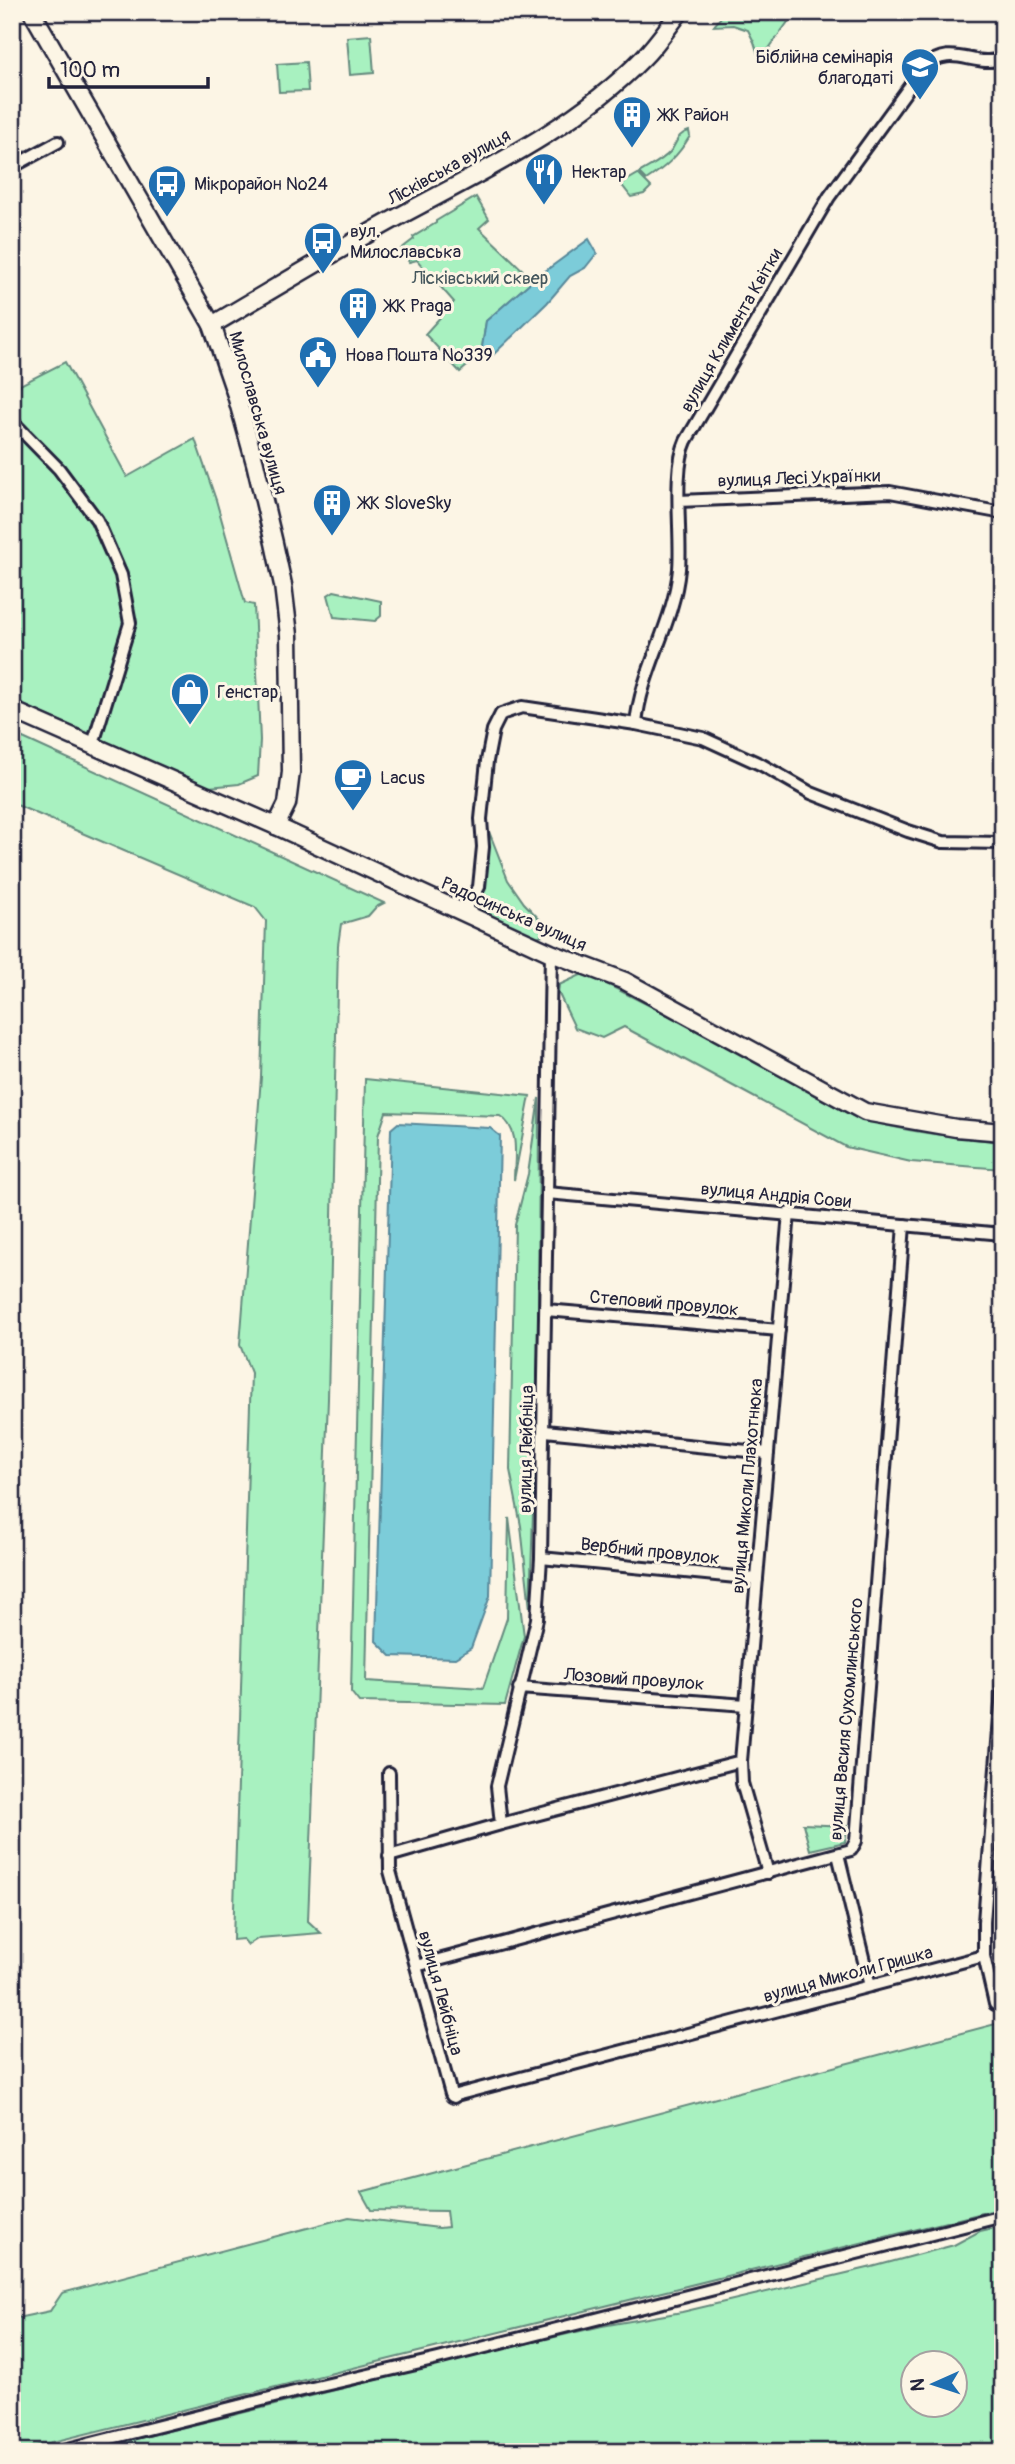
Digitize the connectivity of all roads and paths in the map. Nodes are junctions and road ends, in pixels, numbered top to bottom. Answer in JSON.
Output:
{"nodes":[{"id":1,"x":32,"y":12,"type":"edge"},
{"id":2,"x":680,"y":12,"type":"edge"},
{"id":3,"x":1003,"y":58,"type":"edge"},
{"id":4,"x":58,"y":142,"type":"dead end"},
{"id":5,"x":12,"y":167,"type":"edge"},
{"id":6,"x":212,"y":325,"type":"junction"},
{"id":7,"x":12,"y":421,"type":"edge"},
{"id":8,"x":680,"y":501,"type":"junction"},
{"id":9,"x":1003,"y":513,"type":"edge"},
{"id":10,"x":12,"y":709,"type":"edge"},
{"id":11,"x":636,"y":724,"type":"junction"},
{"id":12,"x":93,"y":744,"type":"junction"},
{"id":13,"x":276,"y":826,"type":"junction"},
{"id":14,"x":1003,"y":843,"type":"edge"},
{"id":15,"x":463,"y":913,"type":"junction"},
{"id":16,"x":551,"y":953,"type":"junction"},
{"id":17,"x":1003,"y":1132,"type":"edge"},
{"id":18,"x":547,"y":1192,"type":"junction"},
{"id":19,"x":789,"y":1213,"type":"junction"},
{"id":20,"x":904,"y":1225,"type":"junction"},
{"id":21,"x":1003,"y":1234,"type":"edge"},
{"id":22,"x":546,"y":1310,"type":"junction"},
{"id":23,"x":779,"y":1330,"type":"junction"},
{"id":24,"x":545,"y":1431,"type":"junction"},
{"id":25,"x":768,"y":1454,"type":"junction"},
{"id":26,"x":541,"y":1558,"type":"junction"},
{"id":27,"x":757,"y":1579,"type":"junction"},
{"id":28,"x":1003,"y":1678,"type":"edge"},
{"id":29,"x":519,"y":1688,"type":"junction"},
{"id":30,"x":746,"y":1704,"type":"junction"},
{"id":31,"x":741,"y":1761,"type":"junction"},
{"id":32,"x":389,"y":1773,"type":"dead end"},
{"id":33,"x":501,"y":1824,"type":"junction"},
{"id":34,"x":838,"y":1854,"type":"junction"},
{"id":35,"x":389,"y":1856,"type":"junction"},
{"id":36,"x":768,"y":1873,"type":"junction"},
{"id":37,"x":984,"y":1956,"type":"junction"},
{"id":38,"x":416,"y":1966,"type":"junction"},
{"id":39,"x":870,"y":1986,"type":"junction"},
{"id":40,"x":995,"y":2004,"type":"dead end"},
{"id":41,"x":454,"y":2097,"type":"joint"},
{"id":42,"x":1003,"y":2216,"type":"edge"},
{"id":43,"x":56,"y":2452,"type":"edge"}],
"edges":[{"from":1,"to":6,"type":"street","name":"Милославська вулиця"},
{"from":2,"to":6,"type":"street","name":"Лісківська вулиця"},
{"from":3,"to":8,"type":"street","name":"вулиця Климента Квітки"},
{"from":4,"to":5,"type":"street"},
{"from":6,"to":13,"type":"street","name":"Милославська вулиця"},
{"from":7,"to":12,"type":"street"},
{"from":8,"to":9,"type":"street","name":"вулиця Лесі Українки"},
{"from":8,"to":11,"type":"street","name":"вулиця Климента Квітки"},
{"from":10,"to":12,"type":"street","name":"Радосинська вулиця"},
{"from":11,"to":14,"type":"street"},
{"from":11,"to":15,"type":"street"},
{"from":12,"to":13,"type":"street","name":"Радосинська вулиця"},
{"from":13,"to":15,"type":"street","name":"Радосинська вулиця"},
{"from":15,"to":16,"type":"street","name":"Радосинська вулиця"},
{"from":16,"to":17,"type":"street","name":"Радосинська вулиця"},
{"from":16,"to":18,"type":"street","name":"вулиця Лейбніца"},
{"from":18,"to":19,"type":"street","name":"вулиця Андрія Сови"},
{"from":18,"to":22,"type":"street","name":"вулиця Лейбніца"},
{"from":19,"to":20,"type":"street","name":"вулиця Андрія Сови"},
{"from":19,"to":23,"type":"street","name":"вулиця Миколи Плахотнюка"},
{"from":20,"to":21,"type":"street","name":"вулиця Андрія Сови"},
{"from":20,"to":34,"type":"street","name":"вулиця Василя Сухомлинського"},
{"from":22,"to":23,"type":"street","name":"Степовий провулок"},
{"from":22,"to":24,"type":"street","name":"вулиця Лейбніца"},
{"from":23,"to":25,"type":"street","name":"вулиця Миколи Плахотнюка"},
{"from":24,"to":25,"type":"street"},
{"from":24,"to":26,"type":"street","name":"вулиця Лейбніца"},
{"from":25,"to":27,"type":"street","name":"вулиця Миколи Плахотнюка"},
{"from":26,"to":27,"type":"street","name":"Вербний провулок"},
{"from":26,"to":29,"type":"street","name":"вулиця Лейбніца"},
{"from":27,"to":30,"type":"street","name":"вулиця Миколи Плахотнюка"},
{"from":28,"to":37,"type":"street"},
{"from":29,"to":30,"type":"street","name":"Лозовий провулок"},
{"from":29,"to":33,"type":"street","name":"вулиця Лейбніца"},
{"from":30,"to":31,"type":"street","name":"вулиця Миколи Плахотнюка"},
{"from":31,"to":33,"type":"street"},
{"from":31,"to":36,"type":"street","name":"вулиця Миколи Плахотнюка"},
{"from":32,"to":35,"type":"street","name":"вулиця Лейбніца"},
{"from":33,"to":35,"type":"street"},
{"from":34,"to":36,"type":"street","name":"вулиця Василя Сухомлинського"},
{"from":34,"to":39,"type":"street"},
{"from":35,"to":38,"type":"street","name":"вулиця Лейбніца"},
{"from":36,"to":38,"type":"street","name":"вулиця Василя Сухомлинського"},
{"from":37,"to":39,"type":"street","name":"вулиця Миколи Гришка"},
{"from":37,"to":40,"type":"street"},
{"from":38,"to":41,"type":"street","name":"вулиця Лейбніца"},
{"from":39,"to":41,"type":"street","name":"вулиця Миколи Гришка"},
{"from":42,"to":43,"type":"street"}]}
